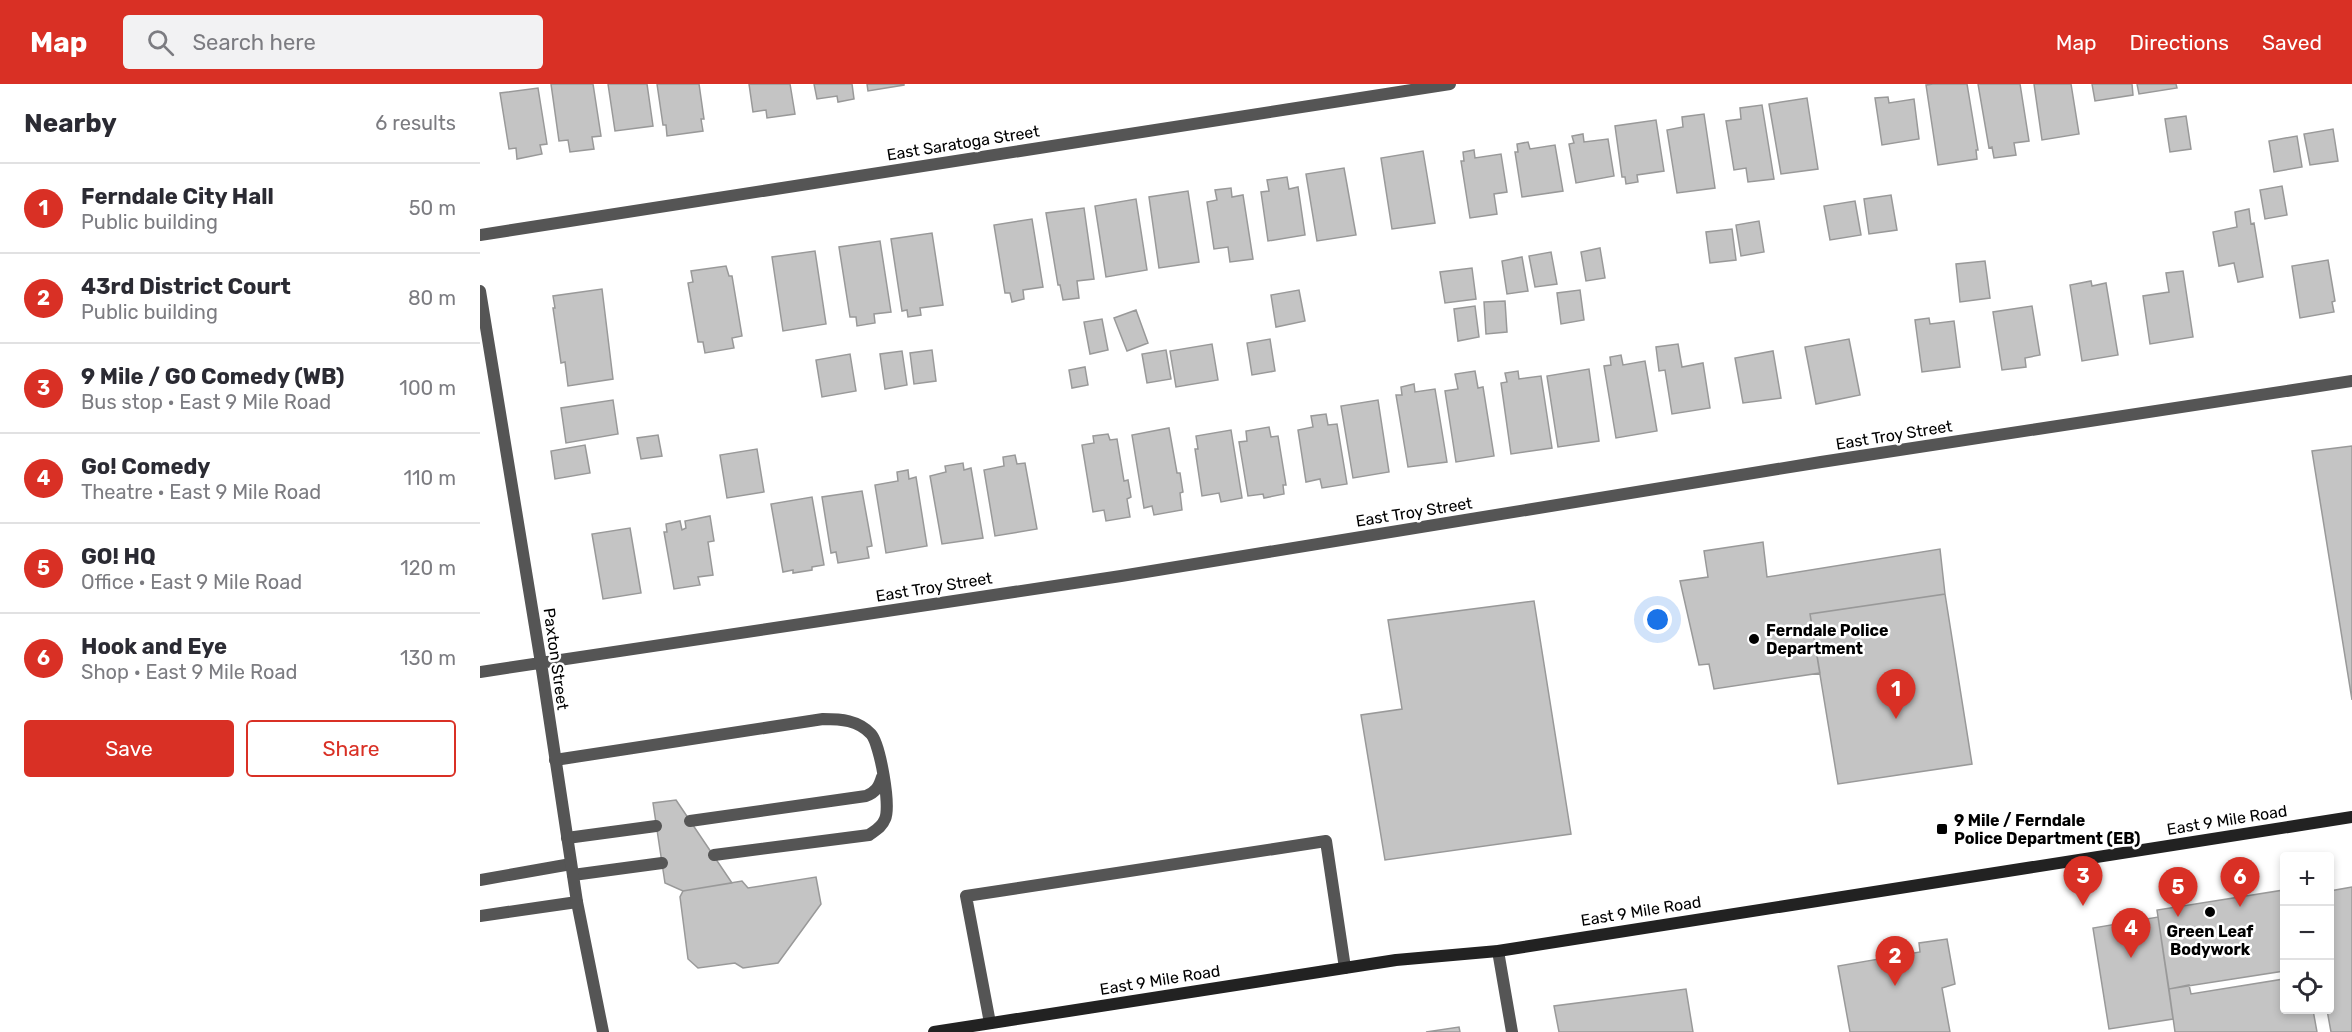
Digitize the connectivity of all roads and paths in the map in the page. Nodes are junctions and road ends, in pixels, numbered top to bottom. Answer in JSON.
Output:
{"nodes":[{"id":1,"x":1450,"y":84,"type":"edge"},
{"id":2,"x":480,"y":235,"type":"edge"},
{"id":3,"x":480,"y":291,"type":"edge"},
{"id":4,"x":2352,"y":381,"type":"edge"},
{"id":5,"x":541,"y":663,"type":"junction"},
{"id":6,"x":480,"y":672,"type":"edge"},
{"id":7,"x":555,"y":760,"type":"junction"},
{"id":8,"x":882,"y":775,"type":"junction"},
{"id":9,"x":2352,"y":817,"type":"edge"},
{"id":10,"x":690,"y":821,"type":"dead end"},
{"id":11,"x":656,"y":826,"type":"dead end"},
{"id":12,"x":567,"y":838,"type":"junction"},
{"id":13,"x":714,"y":855,"type":"dead end"},
{"id":14,"x":662,"y":863,"type":"dead end"},
{"id":15,"x":572,"y":870,"type":"junction"},
{"id":16,"x":480,"y":880,"type":"edge"},
{"id":17,"x":577,"y":902,"type":"junction"},
{"id":18,"x":480,"y":916,"type":"edge"},
{"id":19,"x":1498,"y":951,"type":"junction"},
{"id":20,"x":1345,"y":968,"type":"junction"},
{"id":21,"x":990,"y":1023,"type":"junction"},
{"id":22,"x":603,"y":1032,"type":"edge"},
{"id":23,"x":934,"y":1032,"type":"edge"},
{"id":24,"x":1512,"y":1032,"type":"edge"}],
"edges":[{"from":1,"to":2,"type":"street","name":"East Saratoga Street"},
{"from":3,"to":5,"type":"street","name":"Paxton Street"},
{"from":4,"to":5,"type":"street","name":"East Troy Street"},
{"from":5,"to":6,"type":"street","name":"East Troy Street"},
{"from":5,"to":7,"type":"street","name":"Paxton Street"},
{"from":7,"to":8,"type":"street"},
{"from":7,"to":12,"type":"street","name":"Paxton Street"},
{"from":8,"to":10,"type":"street"},
{"from":8,"to":13,"type":"street"},
{"from":9,"to":19,"type":"main road","name":"East 9 Mile Road"},
{"from":11,"to":12,"type":"street"},
{"from":12,"to":15,"type":"street","name":"Paxton Street"},
{"from":14,"to":15,"type":"street"},
{"from":15,"to":16,"type":"street"},
{"from":15,"to":17,"type":"street","name":"Paxton Street"},
{"from":17,"to":18,"type":"street"},
{"from":17,"to":22,"type":"street","name":"Paxton Street"},
{"from":19,"to":20,"type":"main road","name":"East 9 Mile Road"},
{"from":19,"to":24,"type":"street"},
{"from":20,"to":21,"type":"main road","name":"East 9 Mile Road"},
{"from":20,"to":21,"type":"street"},
{"from":21,"to":23,"type":"main road","name":"East 9 Mile Road"}]}
